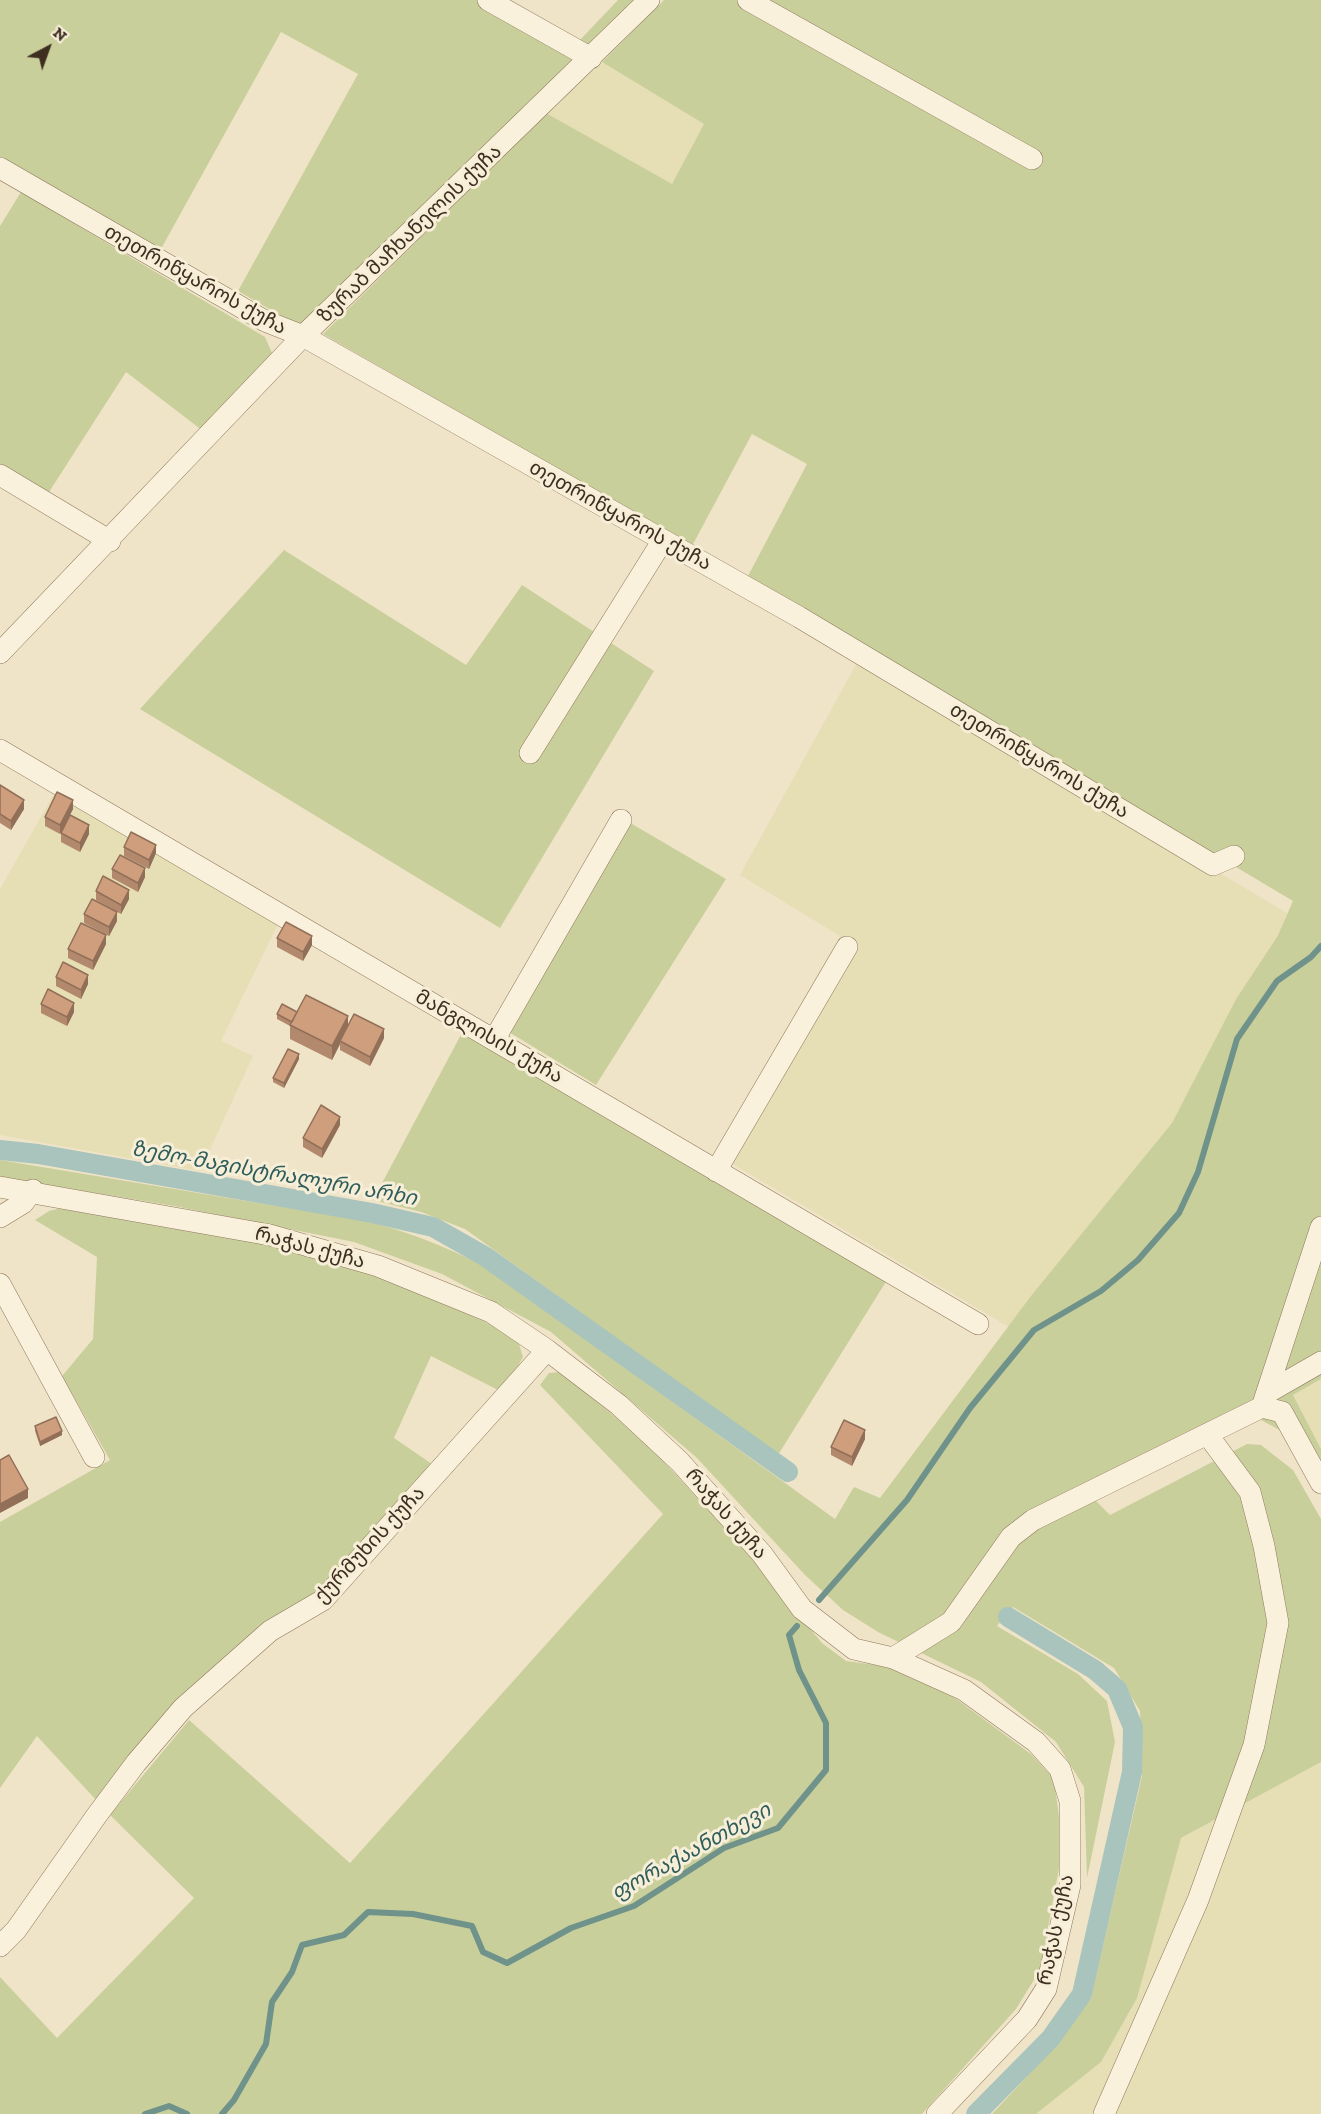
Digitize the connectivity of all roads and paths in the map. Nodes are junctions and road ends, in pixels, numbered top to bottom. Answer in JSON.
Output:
{"nodes":[{"id":1,"x":488,"y":0,"type":"edge"},
{"id":2,"x":649,"y":0,"type":"edge"},
{"id":3,"x":748,"y":0,"type":"edge"},
{"id":4,"x":591,"y":58,"type":"junction"},
{"id":5,"x":1032,"y":159,"type":"dead end"},
{"id":6,"x":0,"y":168,"type":"edge"},
{"id":7,"x":303,"y":336,"type":"junction"},
{"id":8,"x":0,"y":476,"type":"edge"},
{"id":9,"x":663,"y":540,"type":"junction"},
{"id":10,"x":110,"y":541,"type":"junction"},
{"id":11,"x":0,"y":653,"type":"edge"},
{"id":12,"x":0,"y":750,"type":"edge"},
{"id":13,"x":530,"y":753,"type":"dead end"},
{"id":14,"x":621,"y":820,"type":"dead end"},
{"id":15,"x":1234,"y":856,"type":"dead end"},
{"id":16,"x":847,"y":947,"type":"dead end"},
{"id":17,"x":494,"y":1040,"type":"junction"},
{"id":18,"x":716,"y":1171,"type":"junction"},
{"id":19,"x":0,"y":1187,"type":"edge"},
{"id":20,"x":33,"y":1190,"type":"junction"},
{"id":21,"x":0,"y":1217,"type":"edge"},
{"id":22,"x":1321,"y":1227,"type":"edge"},
{"id":23,"x":0,"y":1284,"type":"edge"},
{"id":24,"x":978,"y":1324,"type":"dead end"},
{"id":25,"x":547,"y":1350,"type":"junction"},
{"id":26,"x":1321,"y":1362,"type":"edge"},
{"id":27,"x":1265,"y":1400,"type":"junction"},
{"id":28,"x":1207,"y":1434,"type":"junction"},
{"id":29,"x":94,"y":1457,"type":"dead end"},
{"id":30,"x":1321,"y":1483,"type":"edge"},
{"id":31,"x":893,"y":1658,"type":"junction"},
{"id":32,"x":0,"y":1946,"type":"edge"},
{"id":33,"x":937,"y":2114,"type":"edge"},
{"id":34,"x":1104,"y":2114,"type":"edge"}],
"edges":[{"from":1,"to":4,"type":"street"},
{"from":2,"to":4,"type":"street","name":"ზურაბ მაჩხანელის ქუჩა"},
{"from":3,"to":5,"type":"street"},
{"from":4,"to":7,"type":"street","name":"ზურაბ მაჩხანელის ქუჩა"},
{"from":6,"to":7,"type":"street","name":"თეთრიწყაროს ქუჩა"},
{"from":7,"to":9,"type":"street","name":"თეთრიწყაროს ქუჩა"},
{"from":7,"to":10,"type":"street","name":"ზურაბ მაჩხანელის ქუჩა"},
{"from":8,"to":10,"type":"street"},
{"from":9,"to":13,"type":"street"},
{"from":9,"to":15,"type":"street","name":"თეთრიწყაროს ქუჩა"},
{"from":10,"to":11,"type":"street","name":"ზურაბ მაჩხანელის ქუჩა"},
{"from":12,"to":17,"type":"street","name":"მანგლისის ქუჩა"},
{"from":14,"to":17,"type":"street"},
{"from":16,"to":18,"type":"street"},
{"from":17,"to":18,"type":"street","name":"მანგლისის ქუჩა"},
{"from":18,"to":24,"type":"street","name":"მანგლისის ქუჩა"},
{"from":19,"to":20,"type":"street","name":"რაჭას ქუჩა"},
{"from":20,"to":21,"type":"street"},
{"from":20,"to":25,"type":"street","name":"რაჭას ქუჩა"},
{"from":22,"to":27,"type":"street"},
{"from":23,"to":29,"type":"street"},
{"from":25,"to":31,"type":"street","name":"რაჭას ქუჩა"},
{"from":25,"to":32,"type":"street","name":"ქურმუხის ქუჩა"},
{"from":26,"to":27,"type":"street"},
{"from":27,"to":28,"type":"street"},
{"from":27,"to":30,"type":"street"},
{"from":28,"to":31,"type":"street"},
{"from":28,"to":34,"type":"street"},
{"from":31,"to":33,"type":"street","name":"რაჭას ქუჩა"}]}
